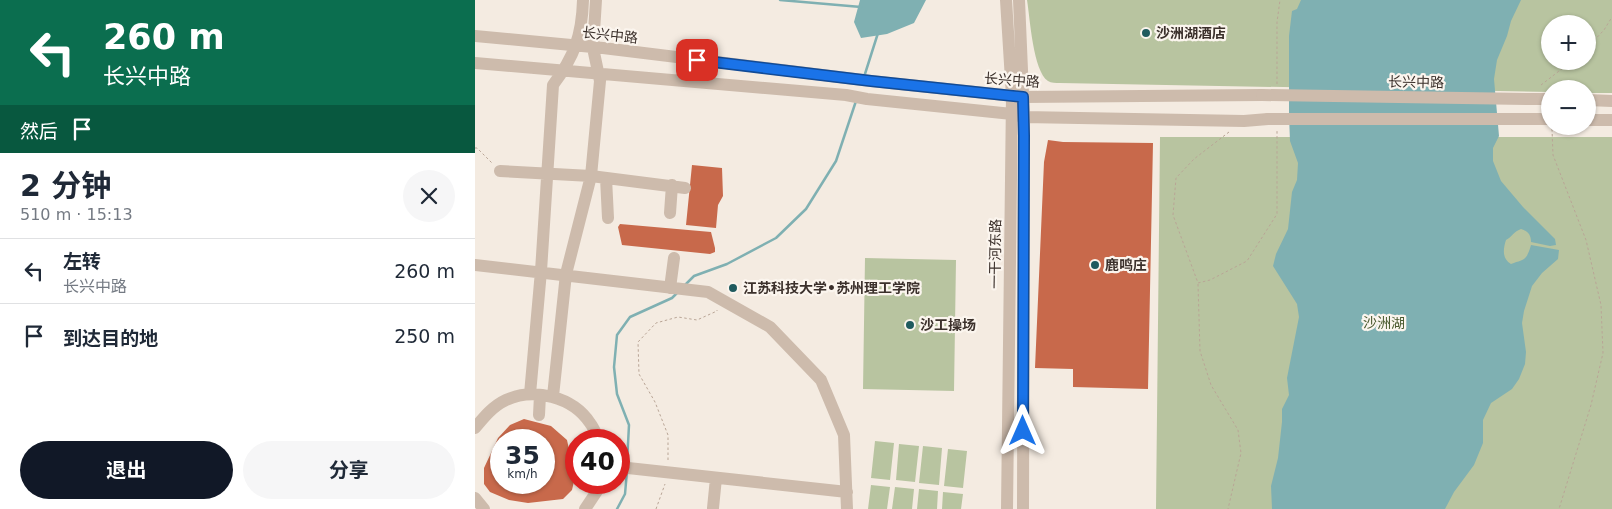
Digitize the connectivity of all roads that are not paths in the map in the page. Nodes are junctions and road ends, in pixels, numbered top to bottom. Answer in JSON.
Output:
{"nodes":[{"id":1,"x":583,"y":0,"type":"edge"},
{"id":2,"x":596,"y":0,"type":"edge"},
{"id":3,"x":1007,"y":0,"type":"edge"},
{"id":4,"x":1019,"y":0,"type":"edge"},
{"id":5,"x":475,"y":36,"type":"edge"},
{"id":6,"x":577,"y":46,"type":"junction"},
{"id":7,"x":593,"y":48,"type":"junction"},
{"id":8,"x":475,"y":63,"type":"edge"},
{"id":9,"x":564,"y":70,"type":"junction"},
{"id":10,"x":599,"y":73,"type":"junction"},
{"id":11,"x":1018,"y":97,"type":"junction"},
{"id":12,"x":1541,"y":99,"type":"edge"},
{"id":13,"x":1596,"y":100,"type":"edge"},
{"id":14,"x":1612,"y":101,"type":"edge"},
{"id":15,"x":1018,"y":115,"type":"junction"},
{"id":16,"x":1541,"y":120,"type":"edge"},
{"id":17,"x":1596,"y":120,"type":"edge"},
{"id":18,"x":1612,"y":120,"type":"edge"},
{"id":19,"x":500,"y":171,"type":"road end"},
{"id":20,"x":547,"y":174,"type":"junction"},
{"id":21,"x":591,"y":176,"type":"junction"},
{"id":22,"x":606,"y":178,"type":"junction"},
{"id":23,"x":670,"y":213,"type":"dead end"},
{"id":24,"x":608,"y":218,"type":"dead end"},
{"id":25,"x":674,"y":258,"type":"dead end"},
{"id":26,"x":475,"y":265,"type":"edge"},
{"id":27,"x":541,"y":271,"type":"junction"},
{"id":28,"x":566,"y":274,"type":"junction"},
{"id":29,"x":673,"y":288,"type":"junction"},
{"id":30,"x":541,"y":395,"type":"junction"},
{"id":31,"x":539,"y":415,"type":"dead end"},
{"id":32,"x":475,"y":428,"type":"edge"},
{"id":33,"x":594,"y":429,"type":"edge"},
{"id":34,"x":630,"y":469,"type":"edge"},
{"id":35,"x":716,"y":478,"type":"junction"},
{"id":36,"x":847,"y":492,"type":"junction"},
{"id":37,"x":595,"y":494,"type":"edge"},
{"id":38,"x":475,"y":498,"type":"edge"},
{"id":39,"x":713,"y":508,"type":"edge"},
{"id":40,"x":484,"y":509,"type":"edge"},
{"id":41,"x":585,"y":509,"type":"edge"},
{"id":42,"x":847,"y":509,"type":"edge"},
{"id":43,"x":1007,"y":509,"type":"edge"},
{"id":44,"x":1023,"y":509,"type":"edge"}],
"edges":[{"from":1,"to":6,"type":"street"},
{"from":2,"to":7,"type":"street"},
{"from":3,"to":11,"type":"street","name":"一干河东路"},
{"from":4,"to":11,"type":"street","name":"一干河东路"},
{"from":5,"to":6,"type":"street","name":"长兴中路"},
{"from":6,"to":7,"type":"street","name":"长兴中路"},
{"from":6,"to":9,"type":"street"},
{"from":7,"to":10,"type":"street"},
{"from":7,"to":11,"type":"street","name":"长兴中路"},
{"from":8,"to":9,"type":"street"},
{"from":9,"to":10,"type":"street"},
{"from":9,"to":20,"type":"street"},
{"from":10,"to":15,"type":"street"},
{"from":10,"to":21,"type":"street"},
{"from":11,"to":12,"type":"street","name":"长兴中路","bridge":true},
{"from":11,"to":15,"type":"street","name":"一干河东路"},
{"from":13,"to":14,"type":"street"},
{"from":15,"to":16,"type":"street","bridge":true},
{"from":15,"to":43,"type":"street","name":"一干河东路"},
{"from":15,"to":44,"type":"street","name":"一干河东路"},
{"from":17,"to":18,"type":"street"},
{"from":19,"to":20,"type":"street"},
{"from":20,"to":21,"type":"street"},
{"from":20,"to":27,"type":"street"},
{"from":21,"to":22,"type":"street"},
{"from":21,"to":28,"type":"street"},
{"from":22,"to":23,"type":"street"},
{"from":22,"to":24,"type":"street"},
{"from":25,"to":29,"type":"street"},
{"from":26,"to":27,"type":"street"},
{"from":27,"to":28,"type":"street"},
{"from":27,"to":30,"type":"street"},
{"from":28,"to":29,"type":"street"},
{"from":28,"to":30,"type":"street"},
{"from":29,"to":36,"type":"street"},
{"from":30,"to":31,"type":"street"},
{"from":30,"to":32,"type":"street"},
{"from":30,"to":33,"type":"street"},
{"from":34,"to":35,"type":"street"},
{"from":35,"to":36,"type":"street"},
{"from":35,"to":39,"type":"street"},
{"from":36,"to":42,"type":"street"},
{"from":37,"to":41,"type":"street"},
{"from":38,"to":40,"type":"street"}]}
